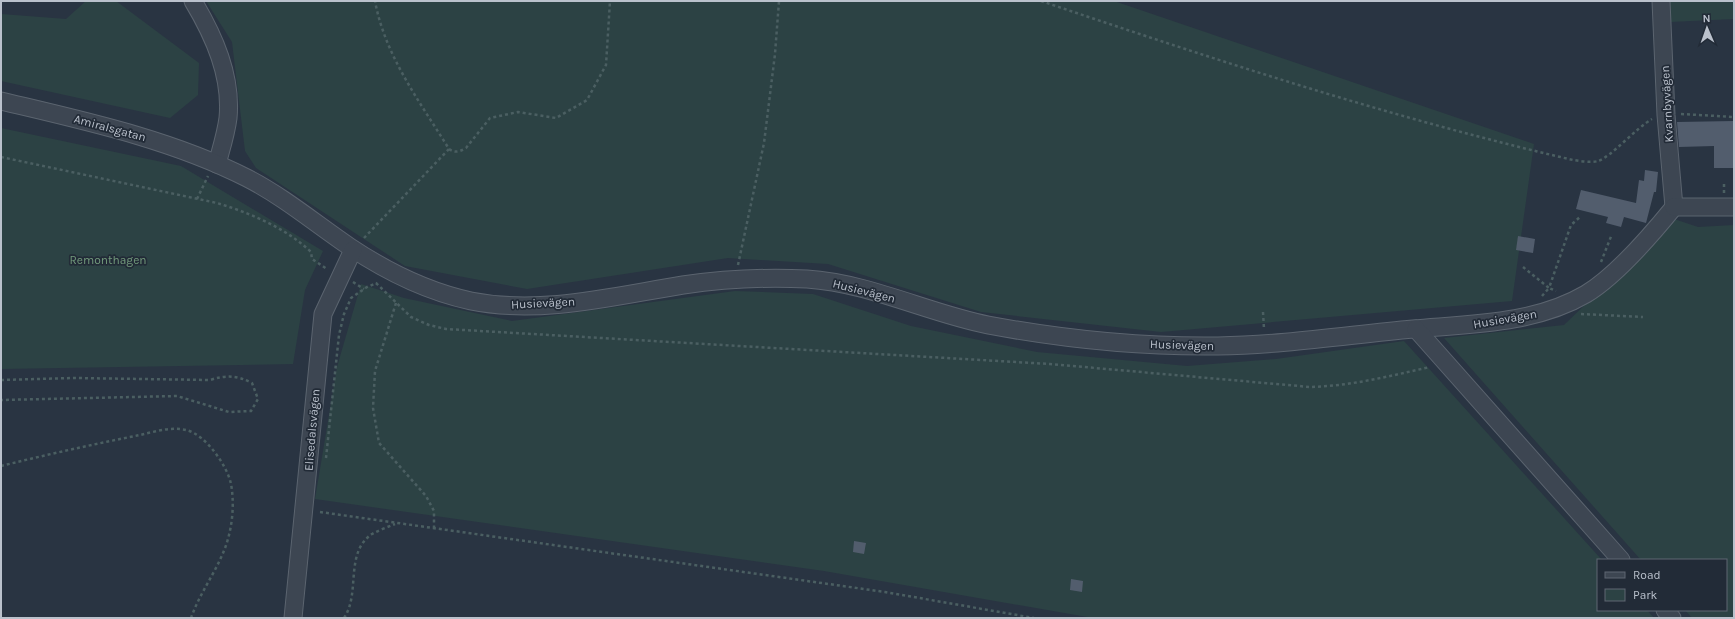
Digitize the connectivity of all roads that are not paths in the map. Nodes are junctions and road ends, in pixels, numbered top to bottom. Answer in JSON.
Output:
{"nodes":[{"id":1,"x":194,"y":1,"type":"edge"},
{"id":2,"x":1661,"y":1,"type":"edge"},
{"id":3,"x":1,"y":101,"type":"edge"},
{"id":4,"x":217,"y":164,"type":"junction"},
{"id":5,"x":1674,"y":207,"type":"junction"},
{"id":6,"x":1734,"y":207,"type":"edge"},
{"id":7,"x":354,"y":250,"type":"junction"},
{"id":8,"x":1416,"y":329,"type":"junction"},
{"id":9,"x":1620,"y":559,"type":"edge"},
{"id":10,"x":293,"y":618,"type":"edge"}],
"edges":[{"from":1,"to":4,"type":"street"},
{"from":2,"to":5,"type":"street","name":"Kvarnbyvägen"},
{"from":3,"to":4,"type":"street","name":"Amiralsgatan"},
{"from":4,"to":7,"type":"street","name":"Husievägen"},
{"from":5,"to":6,"type":"street"},
{"from":5,"to":8,"type":"street","name":"Husievägen"},
{"from":7,"to":8,"type":"street","name":"Husievägen"},
{"from":7,"to":10,"type":"street","name":"Elisedalsvägen"},
{"from":8,"to":9,"type":"street"}]}
